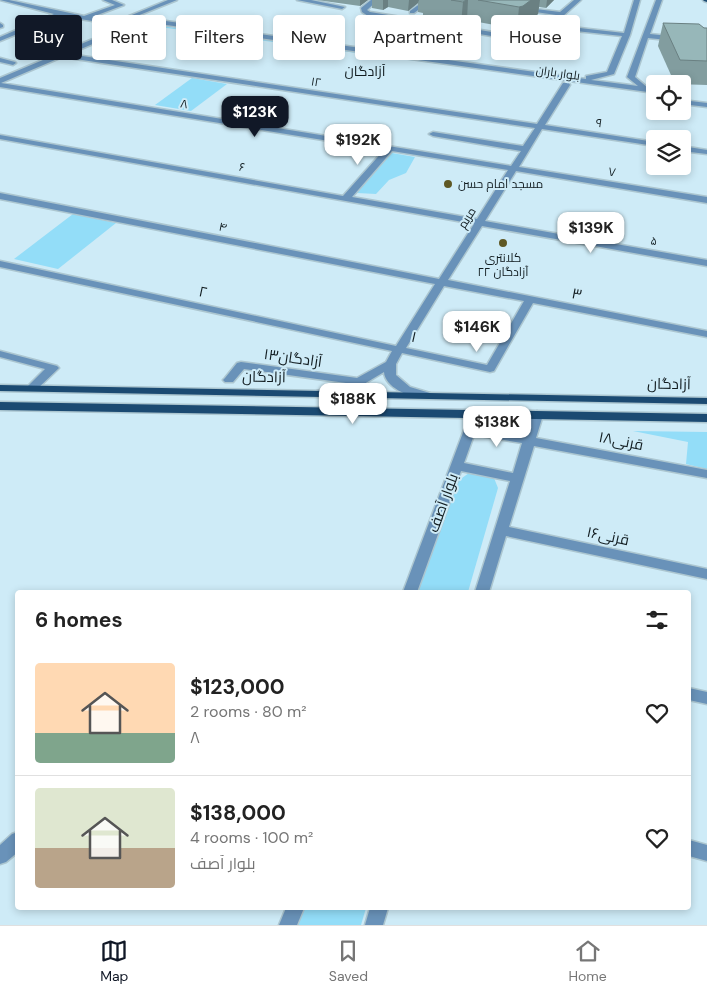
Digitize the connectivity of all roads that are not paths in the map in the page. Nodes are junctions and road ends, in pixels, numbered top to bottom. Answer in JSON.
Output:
{"nodes":[{"id":1,"x":1,"y":0,"type":"edge"},
{"id":2,"x":106,"y":0,"type":"edge"},
{"id":3,"x":174,"y":0,"type":"edge"},
{"id":4,"x":300,"y":0,"type":"edge"},
{"id":5,"x":375,"y":0,"type":"edge"},
{"id":6,"x":563,"y":0,"type":"edge"},
{"id":7,"x":637,"y":0,"type":"edge"},
{"id":8,"x":659,"y":0,"type":"edge"},
{"id":9,"x":577,"y":1,"type":"edge"},
{"id":10,"x":428,"y":3,"type":"edge"},
{"id":11,"x":512,"y":6,"type":"edge"},
{"id":12,"x":342,"y":8,"type":"dead end"},
{"id":13,"x":412,"y":12,"type":"dead end"},
{"id":14,"x":60,"y":14,"type":"joint"},
{"id":15,"x":561,"y":14,"type":"joint"},
{"id":16,"x":136,"y":15,"type":"edge"},
{"id":17,"x":374,"y":15,"type":"edge"},
{"id":18,"x":84,"y":18,"type":"junction"},
{"id":19,"x":92,"y":19,"type":"edge"},
{"id":20,"x":166,"y":23,"type":"edge"},
{"id":21,"x":485,"y":27,"type":"dead end"},
{"id":22,"x":580,"y":27,"type":"edge"},
{"id":23,"x":166,"y":30,"type":"edge"},
{"id":24,"x":481,"y":30,"type":"edge"},
{"id":25,"x":628,"y":32,"type":"junction"},
{"id":26,"x":15,"y":33,"type":"edge"},
{"id":27,"x":647,"y":34,"type":"junction"},
{"id":28,"x":664,"y":36,"type":"junction"},
{"id":29,"x":707,"y":38,"type":"edge"},
{"id":30,"x":0,"y":39,"type":"edge"},
{"id":31,"x":707,"y":42,"type":"edge"},
{"id":32,"x":82,"y":58,"type":"edge"},
{"id":33,"x":0,"y":60,"type":"edge"},
{"id":34,"x":47,"y":60,"type":"edge"},
{"id":35,"x":441,"y":61,"type":"junction"},
{"id":36,"x":13,"y":63,"type":"dead end"},
{"id":37,"x":434,"y":67,"type":"junction"},
{"id":38,"x":610,"y":74,"type":"junction"},
{"id":39,"x":631,"y":77,"type":"junction"},
{"id":40,"x":576,"y":79,"type":"junction"},
{"id":41,"x":0,"y":80,"type":"edge"},
{"id":42,"x":566,"y":85,"type":"junction"},
{"id":43,"x":0,"y":86,"type":"edge"},
{"id":44,"x":646,"y":89,"type":"edge"},
{"id":45,"x":646,"y":90,"type":"edge"},
{"id":46,"x":691,"y":95,"type":"edge"},
{"id":47,"x":646,"y":97,"type":"edge"},
{"id":48,"x":707,"y":97,"type":"edge"},
{"id":49,"x":691,"y":103,"type":"edge"},
{"id":50,"x":707,"y":105,"type":"edge"},
{"id":51,"x":539,"y":127,"type":"junction"},
{"id":52,"x":433,"y":134,"type":"dead end"},
{"id":53,"x":0,"y":137,"type":"edge"},
{"id":54,"x":646,"y":143,"type":"edge"},
{"id":55,"x":388,"y":148,"type":"junction"},
{"id":56,"x":526,"y":148,"type":"junction"},
{"id":57,"x":691,"y":149,"type":"edge"},
{"id":58,"x":707,"y":152,"type":"edge"},
{"id":59,"x":513,"y":169,"type":"junction"},
{"id":60,"x":0,"y":196,"type":"edge"},
{"id":61,"x":346,"y":198,"type":"junction"},
{"id":62,"x":707,"y":200,"type":"edge"},
{"id":63,"x":479,"y":222,"type":"junction"},
{"id":64,"x":707,"y":263,"type":"edge"},
{"id":65,"x":0,"y":264,"type":"edge"},
{"id":66,"x":441,"y":282,"type":"junction"},
{"id":67,"x":530,"y":300,"type":"junction"},
{"id":68,"x":707,"y":334,"type":"edge"},
{"id":69,"x":399,"y":349,"type":"junction"},
{"id":70,"x":0,"y":354,"type":"edge"},
{"id":71,"x":390,"y":364,"type":"junction"},
{"id":72,"x":229,"y":380,"type":"dead end"},
{"id":73,"x":360,"y":382,"type":"junction"},
{"id":74,"x":0,"y":388,"type":"edge"},
{"id":75,"x":31,"y":389,"type":"junction"},
{"id":76,"x":318,"y":394,"type":"junction"},
{"id":77,"x":430,"y":396,"type":"junction"},
{"id":78,"x":706,"y":399,"type":"edge"},
{"id":79,"x":0,"y":406,"type":"edge"},
{"id":80,"x":476,"y":414,"type":"junction"},
{"id":81,"x":537,"y":415,"type":"junction"},
{"id":82,"x":707,"y":418,"type":"edge"},
{"id":83,"x":470,"y":430,"type":"junction"},
{"id":84,"x":529,"y":440,"type":"junction"},
{"id":85,"x":457,"y":466,"type":"junction"},
{"id":86,"x":707,"y":474,"type":"edge"},
{"id":87,"x":517,"y":478,"type":"junction"},
{"id":88,"x":501,"y":530,"type":"junction"},
{"id":89,"x":707,"y":574,"type":"edge"},
{"id":90,"x":411,"y":590,"type":"edge"},
{"id":91,"x":483,"y":590,"type":"edge"},
{"id":92,"x":691,"y":694,"type":"edge"},
{"id":93,"x":707,"y":698,"type":"edge"},
{"id":94,"x":15,"y":843,"type":"edge"},
{"id":95,"x":691,"y":849,"type":"edge"},
{"id":96,"x":707,"y":853,"type":"edge"},
{"id":97,"x":0,"y":856,"type":"edge"},
{"id":98,"x":293,"y":910,"type":"edge"},
{"id":99,"x":378,"y":910,"type":"edge"},
{"id":100,"x":288,"y":925,"type":"edge"},
{"id":101,"x":374,"y":925,"type":"edge"}],
"edges":[{"from":1,"to":14,"type":"street","name":"بلوار باران"},
{"from":2,"to":18,"type":"street"},
{"from":3,"to":16,"type":"street"},
{"from":4,"to":12,"type":"street"},
{"from":5,"to":17,"type":"street"},
{"from":6,"to":9,"type":"street"},
{"from":7,"to":25,"type":"street"},
{"from":8,"to":27,"type":"street"},
{"from":9,"to":15,"type":"street"},
{"from":10,"to":13,"type":"street"},
{"from":11,"to":15,"type":"street"},
{"from":14,"to":18,"type":"street","name":"بلوار باران"},
{"from":18,"to":19,"type":"street","name":"بلوار باران"},
{"from":20,"to":35,"type":"street","name":"بلوار باران"},
{"from":21,"to":24,"type":"street"},
{"from":22,"to":25,"type":"street"},
{"from":23,"to":37,"type":"street","name":"بلوار باران"},
{"from":25,"to":38,"type":"street"},
{"from":26,"to":30,"type":"street"},
{"from":27,"to":28,"type":"street"},
{"from":27,"to":39,"type":"street"},
{"from":28,"to":29,"type":"street"},
{"from":28,"to":31,"type":"street"},
{"from":32,"to":51,"type":"street","name":"۱۲"},
{"from":33,"to":36,"type":"street"},
{"from":34,"to":41,"type":"street"},
{"from":35,"to":37,"type":"street"},
{"from":35,"to":40,"type":"street","name":"بلوار باران"},
{"from":37,"to":42,"type":"street","name":"بلوار باران"},
{"from":38,"to":39,"type":"street"},
{"from":38,"to":40,"type":"street"},
{"from":39,"to":44,"type":"street"},
{"from":40,"to":45,"type":"street","name":"بلوار باران"},
{"from":42,"to":47,"type":"street","name":"بلوار باران"},
{"from":42,"to":51,"type":"street","name":"مریم"},
{"from":43,"to":55,"type":"street","name":"۸"},
{"from":46,"to":48,"type":"street"},
{"from":49,"to":50,"type":"street"},
{"from":51,"to":54,"type":"street","name":"۹"},
{"from":51,"to":56,"type":"street","name":"مریم"},
{"from":52,"to":56,"type":"street"},
{"from":53,"to":61,"type":"street","name":"۶"},
{"from":55,"to":59,"type":"street","name":"۸"},
{"from":55,"to":61,"type":"street"},
{"from":56,"to":59,"type":"street","name":"مریم"},
{"from":57,"to":58,"type":"street"},
{"from":59,"to":62,"type":"street","name":"۷"},
{"from":59,"to":63,"type":"street","name":"مریم"},
{"from":60,"to":66,"type":"street","name":"۴"},
{"from":61,"to":63,"type":"street","name":"۶"},
{"from":63,"to":64,"type":"street","name":"۵"},
{"from":63,"to":66,"type":"street","name":"مریم"},
{"from":65,"to":69,"type":"street","name":"۲"},
{"from":66,"to":67,"type":"street","name":"۳"},
{"from":66,"to":69,"type":"street","name":"مریم"},
{"from":67,"to":68,"type":"street","name":"۳"},
{"from":67,"to":69,"type":"street","name":"۱"},
{"from":69,"to":71,"type":"street","name":"مریم"},
{"from":70,"to":75,"type":"street"},
{"from":71,"to":73,"type":"street"},
{"from":71,"to":77,"type":"street"},
{"from":72,"to":73,"type":"street","name":"آزادگان۱۳"},
{"from":73,"to":76,"type":"street"},
{"from":74,"to":75,"type":"main road","name":"آزادگان"},
{"from":75,"to":76,"type":"main road","name":"آزادگان"},
{"from":76,"to":77,"type":"main road","name":"آزادگان"},
{"from":77,"to":78,"type":"main road","name":"آزادگان"},
{"from":79,"to":80,"type":"main road"},
{"from":80,"to":81,"type":"main road"},
{"from":80,"to":83,"type":"street","name":"بلوار آصف"},
{"from":81,"to":82,"type":"main road"},
{"from":81,"to":84,"type":"street"},
{"from":83,"to":84,"type":"street","name":"قرنی۱۸"},
{"from":83,"to":85,"type":"street","name":"بلوار آصف"},
{"from":84,"to":86,"type":"street","name":"قرنی۱۸"},
{"from":84,"to":87,"type":"street"},
{"from":85,"to":87,"type":"street"},
{"from":85,"to":90,"type":"street","name":"بلوار آصف"},
{"from":87,"to":88,"type":"street"},
{"from":88,"to":89,"type":"street","name":"قرنی۱۶"},
{"from":88,"to":91,"type":"street"},
{"from":92,"to":93,"type":"street"},
{"from":94,"to":97,"type":"street"},
{"from":95,"to":96,"type":"street"},
{"from":98,"to":100,"type":"street"},
{"from":99,"to":101,"type":"street"}]}
